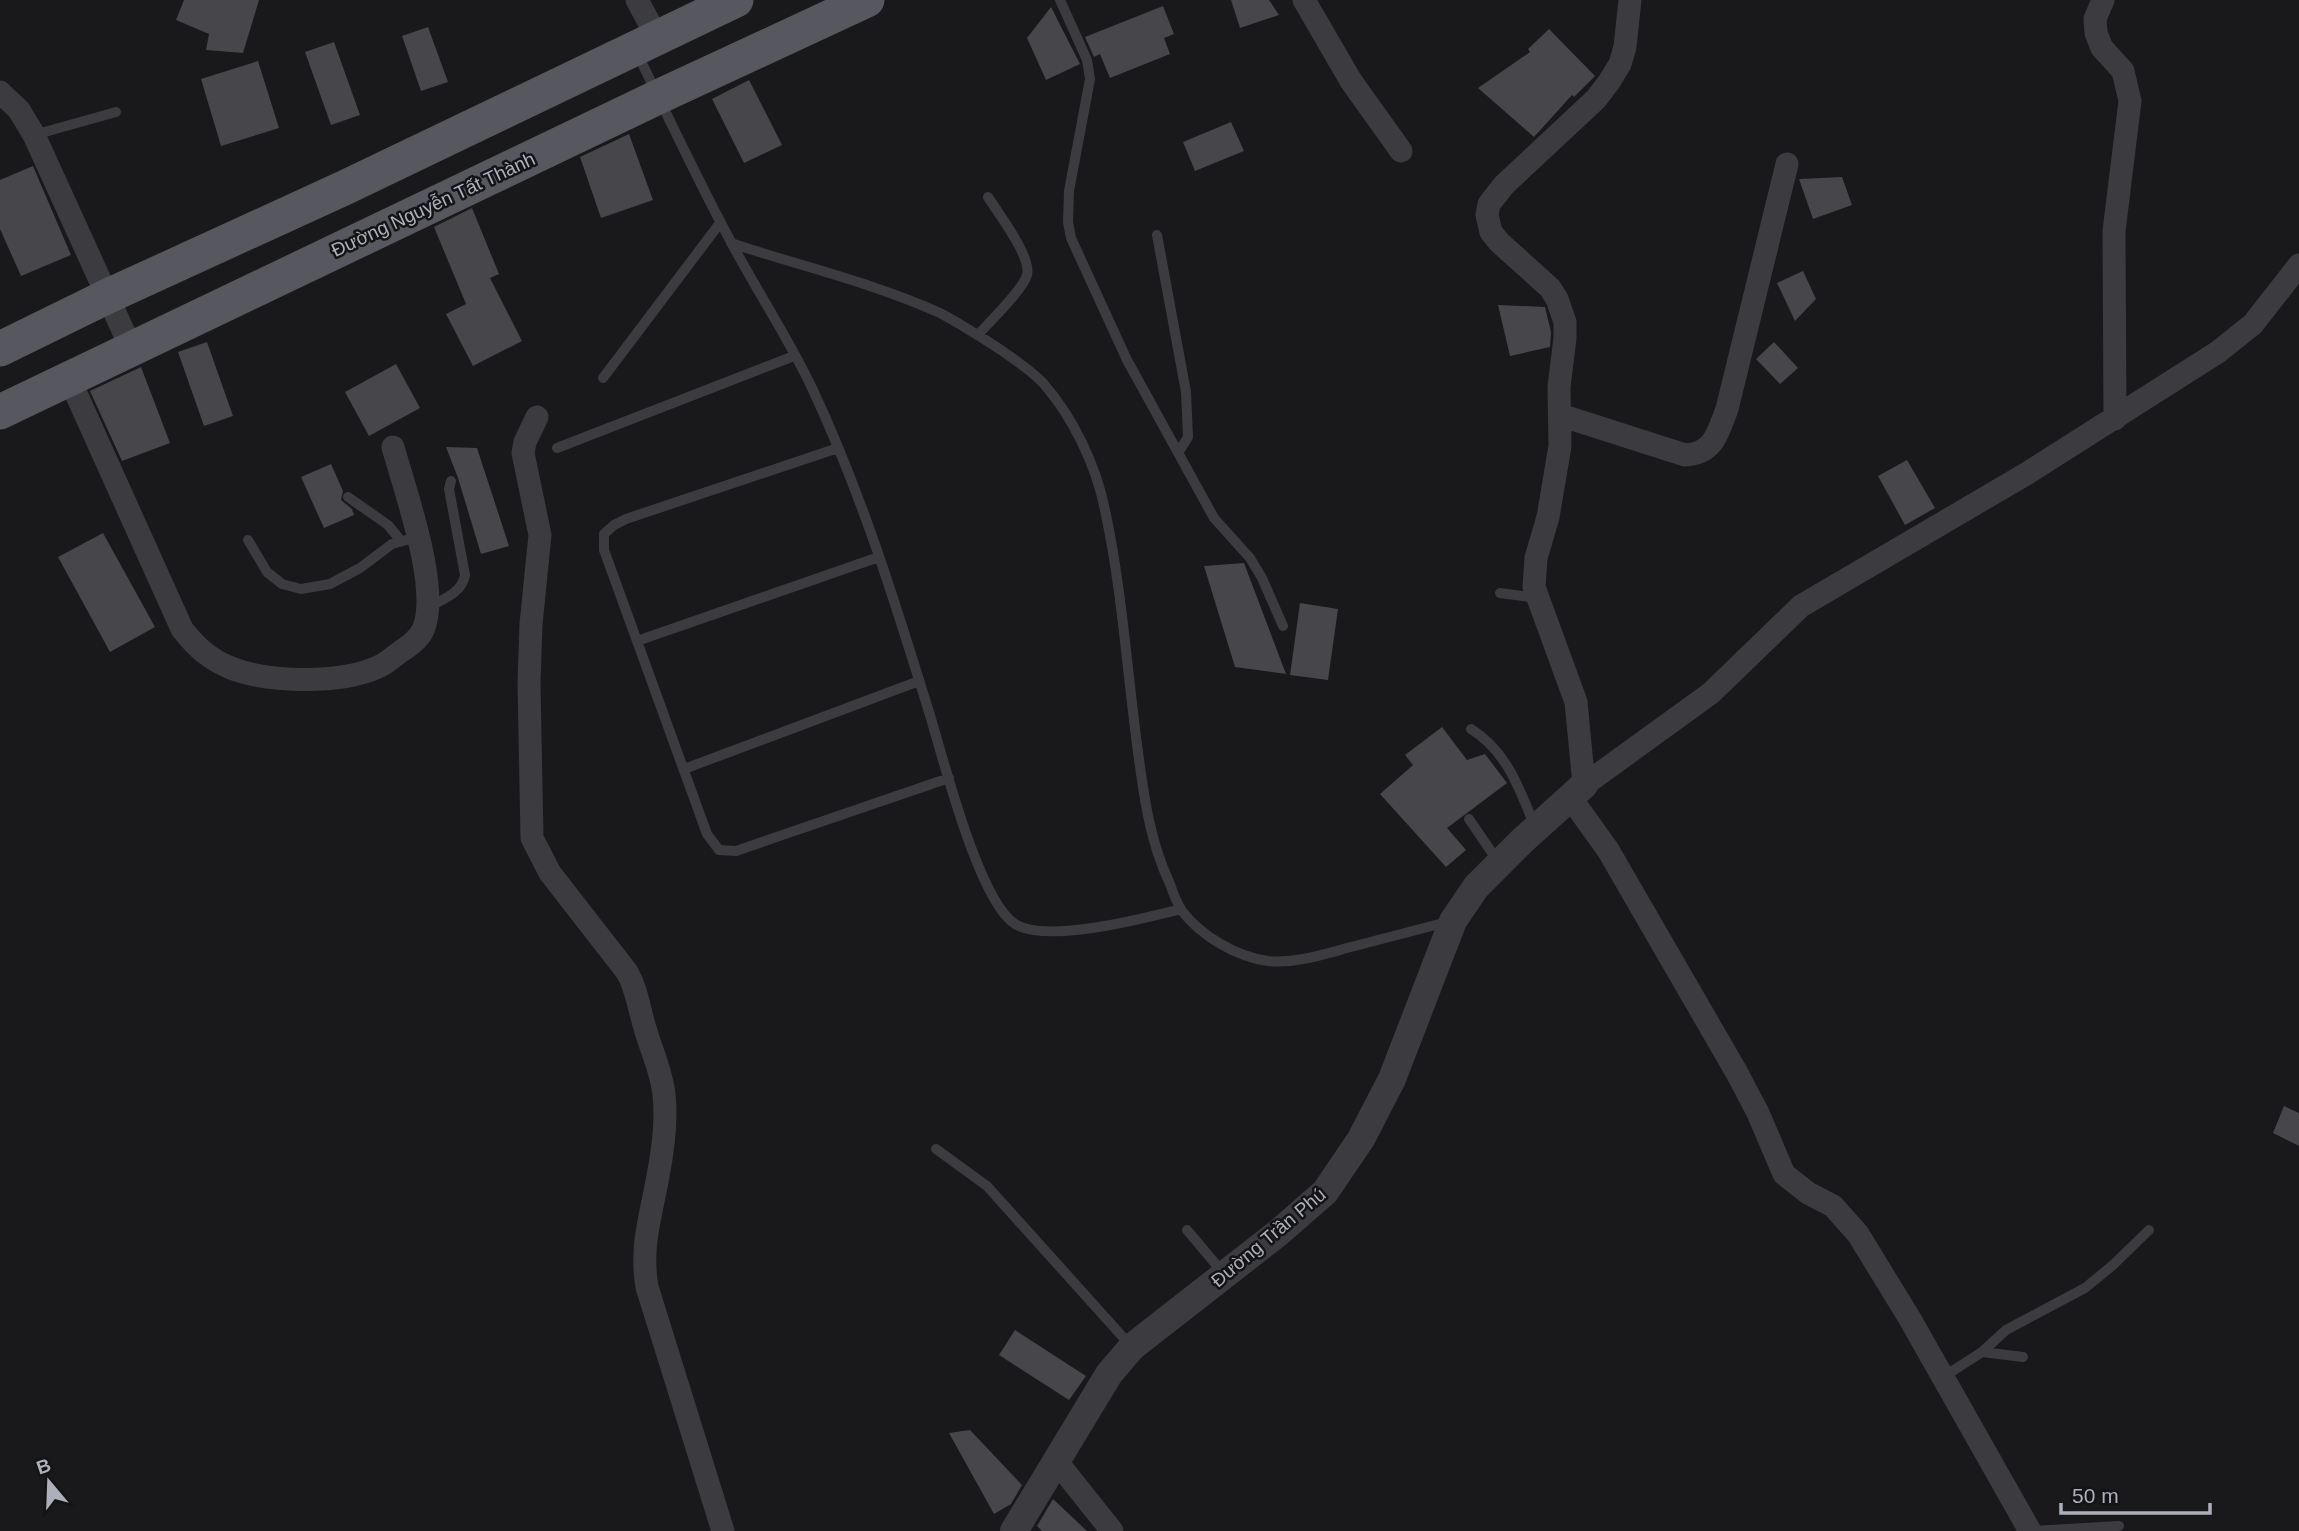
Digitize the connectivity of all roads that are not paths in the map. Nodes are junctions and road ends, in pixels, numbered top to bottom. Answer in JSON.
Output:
{"nodes":[{"id":1,"x":637,"y":0,"type":"edge"},
{"id":2,"x":736,"y":0,"type":"edge"},
{"id":3,"x":867,"y":0,"type":"edge"},
{"id":4,"x":1060,"y":0,"type":"edge"},
{"id":5,"x":1304,"y":0,"type":"edge"},
{"id":6,"x":1630,"y":0,"type":"edge"},
{"id":7,"x":2103,"y":0,"type":"edge"},
{"id":8,"x":646,"y":42,"type":"junction"},
{"id":9,"x":0,"y":92,"type":"edge"},
{"id":10,"x":659,"y":97,"type":"junction"},
{"id":11,"x":116,"y":112,"type":"dead end"},
{"id":12,"x":34,"y":135,"type":"junction"},
{"id":13,"x":1401,"y":151,"type":"dead end"},
{"id":14,"x":1787,"y":164,"type":"dead end"},
{"id":15,"x":988,"y":197,"type":"dead end"},
{"id":16,"x":720,"y":223,"type":"junction"},
{"id":17,"x":1157,"y":235,"type":"dead end"},
{"id":18,"x":731,"y":243,"type":"junction"},
{"id":19,"x":2299,"y":265,"type":"edge"},
{"id":20,"x":108,"y":296,"type":"junction"},
{"id":21,"x":978,"y":335,"type":"junction"},
{"id":22,"x":131,"y":348,"type":"junction"},
{"id":23,"x":0,"y":349,"type":"edge"},
{"id":24,"x":794,"y":356,"type":"junction"},
{"id":25,"x":603,"y":378,"type":"dead end"},
{"id":26,"x":69,"y":379,"type":"junction"},
{"id":27,"x":0,"y":412,"type":"edge"},
{"id":28,"x":1560,"y":415,"type":"junction"},
{"id":29,"x":537,"y":417,"type":"dead end"},
{"id":30,"x":2115,"y":419,"type":"junction"},
{"id":31,"x":393,"y":447,"type":"dead end"},
{"id":32,"x":557,"y":448,"type":"dead end"},
{"id":33,"x":838,"y":448,"type":"junction"},
{"id":34,"x":1178,"y":453,"type":"junction"},
{"id":35,"x":451,"y":481,"type":"dead end"},
{"id":36,"x":348,"y":497,"type":"dead end"},
{"id":37,"x":409,"y":539,"type":"junction"},
{"id":38,"x":248,"y":540,"type":"dead end"},
{"id":39,"x":879,"y":558,"type":"junction"},
{"id":40,"x":1500,"y":593,"type":"dead end"},
{"id":41,"x":1537,"y":598,"type":"junction"},
{"id":42,"x":429,"y":607,"type":"junction"},
{"id":43,"x":1283,"y":625,"type":"dead end"},
{"id":44,"x":637,"y":641,"type":"junction"},
{"id":45,"x":919,"y":681,"type":"junction"},
{"id":46,"x":1471,"y":729,"type":"dead end"},
{"id":47,"x":684,"y":769,"type":"junction"},
{"id":48,"x":949,"y":778,"type":"junction"},
{"id":49,"x":1577,"y":791,"type":"junction"},
{"id":50,"x":1469,"y":819,"type":"dead end"},
{"id":51,"x":1536,"y":828,"type":"junction"},
{"id":52,"x":1500,"y":863,"type":"junction"},
{"id":53,"x":1181,"y":909,"type":"junction"},
{"id":54,"x":1452,"y":921,"type":"junction"},
{"id":55,"x":936,"y":1149,"type":"dead end"},
{"id":56,"x":1187,"y":1230,"type":"dead end"},
{"id":57,"x":2149,"y":1230,"type":"dead end"},
{"id":58,"x":1225,"y":1275,"type":"junction"},
{"id":59,"x":1132,"y":1348,"type":"junction"},
{"id":60,"x":1982,"y":1352,"type":"junction"},
{"id":61,"x":2023,"y":1357,"type":"dead end"},
{"id":62,"x":1943,"y":1377,"type":"junction"},
{"id":63,"x":1057,"y":1462,"type":"junction"},
{"id":64,"x":2119,"y":1526,"type":"dead end"},
{"id":65,"x":723,"y":1531,"type":"edge"},
{"id":66,"x":1014,"y":1531,"type":"edge"},
{"id":67,"x":1112,"y":1531,"type":"edge"},
{"id":68,"x":2030,"y":1531,"type":"edge"}],
"edges":[{"from":1,"to":8,"type":"street"},
{"from":2,"to":8,"type":"main road"},
{"from":3,"to":10,"type":"main road","name":"Đường Nguyễn Tất Thành"},
{"from":4,"to":34,"type":"lane"},
{"from":5,"to":13,"type":"street"},
{"from":6,"to":28,"type":"street"},
{"from":7,"to":30,"type":"street"},
{"from":8,"to":10,"type":"lane"},
{"from":8,"to":20,"type":"main road"},
{"from":9,"to":12,"type":"street"},
{"from":10,"to":16,"type":"lane"},
{"from":10,"to":22,"type":"main road","name":"Đường Nguyễn Tất Thành"},
{"from":11,"to":12,"type":"lane"},
{"from":12,"to":20,"type":"street"},
{"from":14,"to":28,"type":"street"},
{"from":15,"to":21,"type":"lane"},
{"from":16,"to":18,"type":"lane"},
{"from":16,"to":25,"type":"lane"},
{"from":17,"to":34,"type":"lane"},
{"from":18,"to":21,"type":"lane"},
{"from":18,"to":24,"type":"lane"},
{"from":19,"to":30,"type":"street"},
{"from":20,"to":22,"type":"street"},
{"from":20,"to":23,"type":"main road"},
{"from":21,"to":53,"type":"lane"},
{"from":22,"to":26,"type":"main road","name":"Đường Nguyễn Tất Thành"},
{"from":24,"to":32,"type":"lane"},
{"from":24,"to":33,"type":"lane"},
{"from":26,"to":27,"type":"main road","name":"Đường Nguyễn Tất Thành"},
{"from":26,"to":42,"type":"street"},
{"from":28,"to":41,"type":"street"},
{"from":29,"to":65,"type":"street"},
{"from":30,"to":49,"type":"street"},
{"from":31,"to":37,"type":"street"},
{"from":33,"to":39,"type":"lane"},
{"from":33,"to":44,"type":"lane"},
{"from":34,"to":43,"type":"lane"},
{"from":35,"to":42,"type":"lane"},
{"from":36,"to":37,"type":"lane"},
{"from":37,"to":38,"type":"lane"},
{"from":37,"to":42,"type":"street"},
{"from":39,"to":44,"type":"lane"},
{"from":39,"to":45,"type":"lane"},
{"from":40,"to":41,"type":"lane"},
{"from":41,"to":49,"type":"street"},
{"from":44,"to":47,"type":"lane"},
{"from":45,"to":47,"type":"lane"},
{"from":45,"to":48,"type":"lane"},
{"from":46,"to":51,"type":"lane"},
{"from":47,"to":48,"type":"lane"},
{"from":48,"to":53,"type":"lane"},
{"from":49,"to":51,"type":"street","name":"Đường Trần Phú"},
{"from":49,"to":62,"type":"street"},
{"from":50,"to":52,"type":"lane"},
{"from":51,"to":52,"type":"street","name":"Đường Trần Phú"},
{"from":52,"to":54,"type":"street","name":"Đường Trần Phú"},
{"from":53,"to":54,"type":"lane"},
{"from":54,"to":58,"type":"street","name":"Đường Trần Phú"},
{"from":55,"to":59,"type":"lane"},
{"from":56,"to":58,"type":"lane"},
{"from":57,"to":60,"type":"lane"},
{"from":58,"to":59,"type":"street","name":"Đường Trần Phú"},
{"from":59,"to":63,"type":"street","name":"Đường Trần Phú"},
{"from":60,"to":61,"type":"lane"},
{"from":60,"to":62,"type":"lane"},
{"from":62,"to":68,"type":"street"},
{"from":63,"to":66,"type":"street","name":"Đường Trần Phú"},
{"from":63,"to":67,"type":"street"},
{"from":64,"to":68,"type":"lane"}]}
